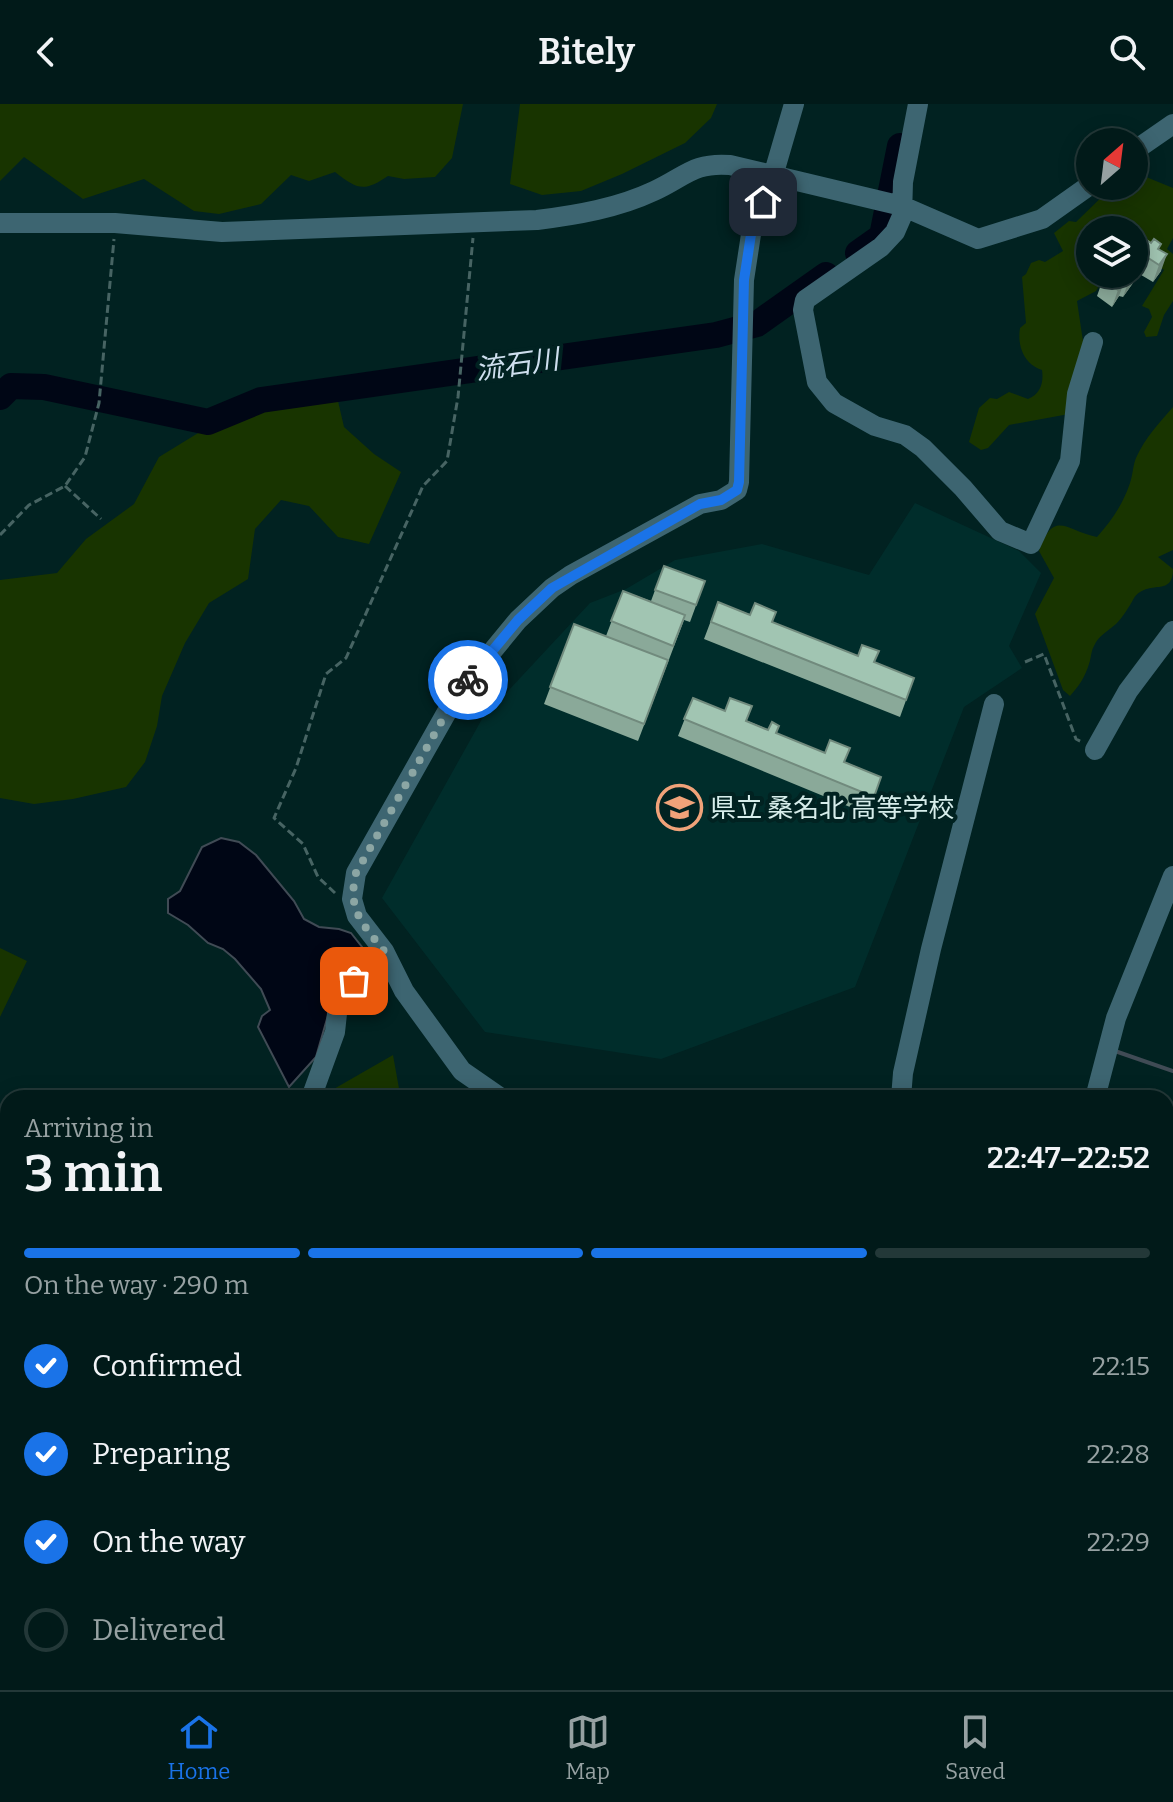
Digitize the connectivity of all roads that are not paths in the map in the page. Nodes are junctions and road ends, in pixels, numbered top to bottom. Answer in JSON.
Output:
{"nodes":[{"id":1,"x":794,"y":104,"type":"edge"},
{"id":2,"x":918,"y":104,"type":"edge"},
{"id":3,"x":1173,"y":124,"type":"edge"},
{"id":4,"x":1148,"y":141,"type":"edge"},
{"id":5,"x":773,"y":176,"type":"junction"},
{"id":6,"x":1076,"y":195,"type":"edge"},
{"id":7,"x":892,"y":204,"type":"junction"},
{"id":8,"x":0,"y":223,"type":"edge"},
{"id":9,"x":1093,"y":342,"type":"dead end"},
{"id":10,"x":1171,"y":637,"type":"edge"},
{"id":11,"x":994,"y":704,"type":"dead end"},
{"id":12,"x":1095,"y":750,"type":"road end"},
{"id":13,"x":1173,"y":876,"type":"edge"},
{"id":14,"x":384,"y":951,"type":"junction"},
{"id":15,"x":314,"y":1090,"type":"edge"},
{"id":16,"x":489,"y":1090,"type":"edge"},
{"id":17,"x":902,"y":1090,"type":"edge"},
{"id":18,"x":1097,"y":1090,"type":"edge"}],
"edges":[{"from":1,"to":5,"type":"street"},
{"from":2,"to":7,"type":"street"},
{"from":3,"to":4,"type":"street"},
{"from":5,"to":7,"type":"street"},
{"from":5,"to":8,"type":"street"},
{"from":5,"to":14,"type":"street"},
{"from":6,"to":7,"type":"street"},
{"from":7,"to":9,"type":"street"},
{"from":10,"to":12,"type":"street"},
{"from":11,"to":17,"type":"street"},
{"from":13,"to":18,"type":"street"},
{"from":14,"to":15,"type":"street"},
{"from":14,"to":16,"type":"street"}]}
